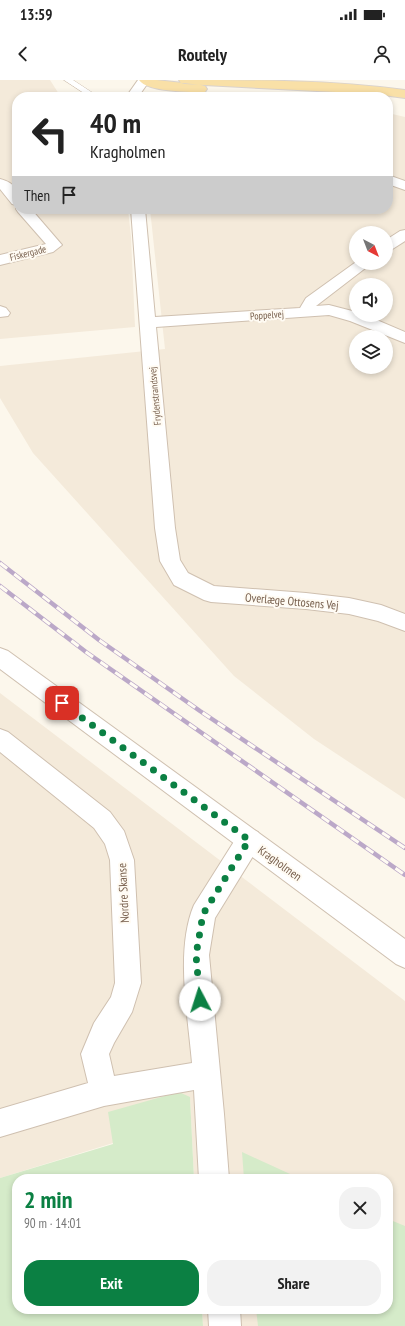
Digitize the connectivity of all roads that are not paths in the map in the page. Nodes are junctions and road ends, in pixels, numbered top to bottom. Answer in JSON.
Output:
{"nodes":[{"id":1,"x":68,"y":80,"type":"edge"},
{"id":2,"x":145,"y":80,"type":"edge"},
{"id":3,"x":185,"y":80,"type":"edge"},
{"id":4,"x":87,"y":92,"type":"edge"},
{"id":5,"x":136,"y":92,"type":"edge"},
{"id":6,"x":243,"y":92,"type":"edge"},
{"id":7,"x":370,"y":92,"type":"edge"},
{"id":8,"x":4,"y":180,"type":"edge"},
{"id":9,"x":393,"y":181,"type":"edge"},
{"id":10,"x":405,"y":186,"type":"edge"},
{"id":11,"x":12,"y":194,"type":"edge"},
{"id":12,"x":27,"y":214,"type":"edge"},
{"id":13,"x":138,"y":214,"type":"edge"},
{"id":14,"x":405,"y":234,"type":"edge"},
{"id":15,"x":393,"y":242,"type":"edge"},
{"id":16,"x":0,"y":260,"type":"edge"},
{"id":17,"x":354,"y":270,"type":"edge"},
{"id":18,"x":309,"y":312,"type":"junction"},
{"id":19,"x":149,"y":322,"type":"junction"},
{"id":20,"x":405,"y":338,"type":"edge"},
{"id":21,"x":180,"y":579,"type":"joint"},
{"id":22,"x":405,"y":623,"type":"edge"},
{"id":23,"x":0,"y":657,"type":"edge"},
{"id":24,"x":0,"y":739,"type":"edge"},
{"id":25,"x":249,"y":840,"type":"junction"},
{"id":26,"x":405,"y":955,"type":"edge"},
{"id":27,"x":206,"y":1074,"type":"junction"},
{"id":28,"x":104,"y":1092,"type":"junction"},
{"id":29,"x":0,"y":1124,"type":"edge"},
{"id":30,"x":214,"y":1174,"type":"edge"},
{"id":31,"x":224,"y":1314,"type":"edge"},
{"id":32,"x":225,"y":1326,"type":"edge"}],
"edges":[{"from":1,"to":4,"type":"lane"},
{"from":2,"to":5,"type":"street"},
{"from":2,"to":6,"type":"main road"},
{"from":3,"to":7,"type":"main road"},
{"from":8,"to":11,"type":"street"},
{"from":9,"to":10,"type":"street"},
{"from":12,"to":16,"type":"street","name":"Fiskergade"},
{"from":13,"to":19,"type":"street","name":"Frydenstrandsvej"},
{"from":14,"to":15,"type":"street"},
{"from":17,"to":18,"type":"street"},
{"from":18,"to":19,"type":"street","name":"Poppelvej"},
{"from":18,"to":20,"type":"street","name":"Poppelvej"},
{"from":19,"to":21,"type":"street","name":"Frydenstrandsvej"},
{"from":21,"to":22,"type":"street","name":"Overlæge Ottosens Vej"},
{"from":23,"to":25,"type":"street","name":"Kragholmen"},
{"from":24,"to":28,"type":"street","name":"Nordre Skanse"},
{"from":25,"to":26,"type":"street","name":"Kragholmen"},
{"from":25,"to":27,"type":"street"},
{"from":27,"to":28,"type":"street"},
{"from":27,"to":30,"type":"street"},
{"from":28,"to":29,"type":"street"},
{"from":31,"to":32,"type":"street"}]}
